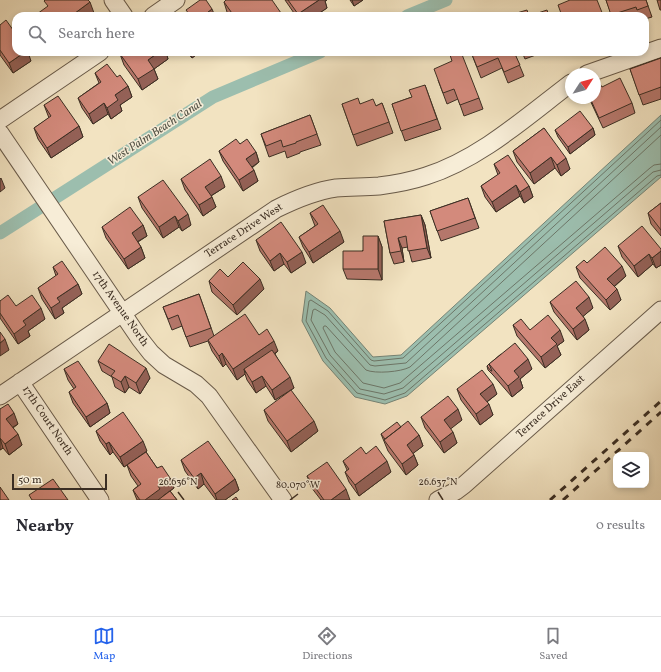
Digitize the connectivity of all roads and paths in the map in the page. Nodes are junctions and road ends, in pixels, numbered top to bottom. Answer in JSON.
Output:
{"nodes":[{"id":1,"x":113,"y":0,"type":"edge"},
{"id":2,"x":176,"y":0,"type":"edge"},
{"id":3,"x":121,"y":12,"type":"edge"},
{"id":4,"x":159,"y":12,"type":"edge"},
{"id":5,"x":661,"y":48,"type":"edge"},
{"id":6,"x":649,"y":52,"type":"edge"},
{"id":7,"x":94,"y":56,"type":"edge"},
{"id":8,"x":638,"y":56,"type":"edge"},
{"id":9,"x":601,"y":69,"type":"edge"},
{"id":10,"x":565,"y":88,"type":"edge"},
{"id":11,"x":0,"y":120,"type":"edge"},
{"id":12,"x":0,"y":133,"type":"edge"},
{"id":13,"x":661,"y":310,"type":"edge"},
{"id":14,"x":122,"y":313,"type":"junction"},
{"id":15,"x":20,"y":382,"type":"junction"},
{"id":16,"x":0,"y":396,"type":"edge"},
{"id":17,"x":100,"y":500,"type":"edge"},
{"id":18,"x":284,"y":500,"type":"edge"},
{"id":19,"x":438,"y":500,"type":"edge"}],
"edges":[{"from":1,"to":3,"type":"street"},
{"from":2,"to":4,"type":"street"},
{"from":5,"to":6,"type":"street"},
{"from":7,"to":11,"type":"street"},
{"from":8,"to":9,"type":"street"},
{"from":10,"to":14,"type":"street","name":"Terrace Drive West"},
{"from":12,"to":14,"type":"street","name":"17th Avenue North"},
{"from":13,"to":19,"type":"street","name":"Terrace Drive East"},
{"from":14,"to":15,"type":"street","name":"Terrace Drive West"},
{"from":14,"to":18,"type":"street","name":"17th Avenue North"},
{"from":15,"to":16,"type":"street","name":"Terrace Drive West"},
{"from":15,"to":17,"type":"street","name":"17th Court North"}]}
